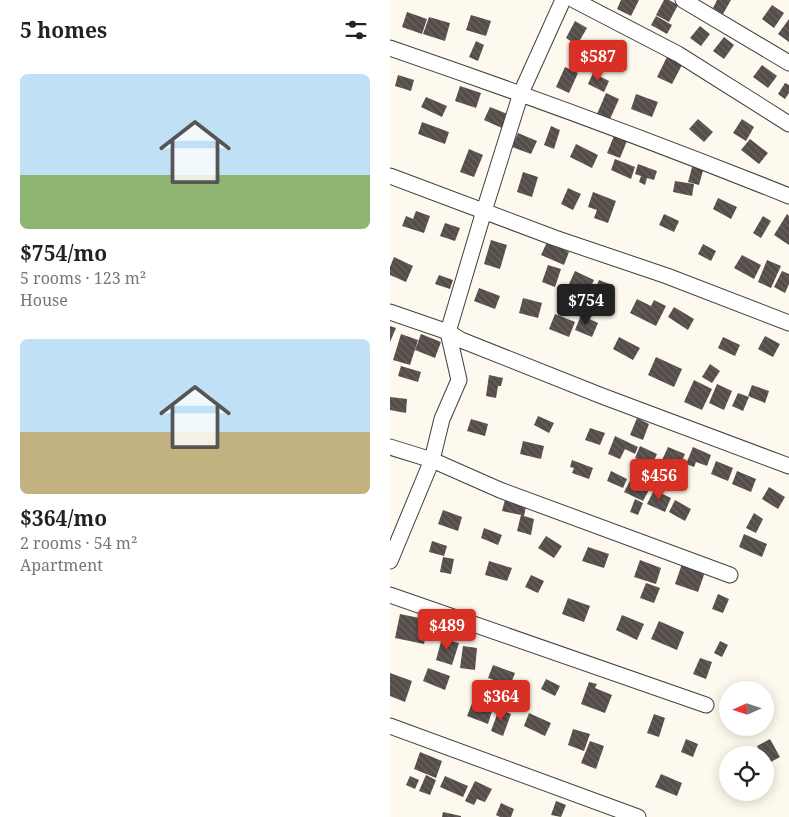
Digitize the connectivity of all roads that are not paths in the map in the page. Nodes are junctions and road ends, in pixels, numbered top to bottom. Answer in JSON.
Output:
{"nodes":[{"id":1,"x":563,"y":0,"type":"edge"},
{"id":2,"x":574,"y":0,"type":"edge"},
{"id":3,"x":683,"y":0,"type":"edge"},
{"id":4,"x":390,"y":48,"type":"edge"},
{"id":5,"x":789,"y":63,"type":"edge"},
{"id":6,"x":521,"y":93,"type":"junction"},
{"id":7,"x":789,"y":124,"type":"edge"},
{"id":8,"x":390,"y":176,"type":"edge"},
{"id":9,"x":789,"y":196,"type":"edge"},
{"id":10,"x":484,"y":211,"type":"junction"},
{"id":11,"x":390,"y":312,"type":"edge"},
{"id":12,"x":789,"y":323,"type":"edge"},
{"id":13,"x":448,"y":332,"type":"junction"},
{"id":14,"x":390,"y":446,"type":"edge"},
{"id":15,"x":432,"y":460,"type":"junction"},
{"id":16,"x":789,"y":466,"type":"edge"},
{"id":17,"x":390,"y":561,"type":"edge"},
{"id":18,"x":730,"y":575,"type":"dead end"},
{"id":19,"x":390,"y":595,"type":"edge"},
{"id":20,"x":706,"y":705,"type":"dead end"},
{"id":21,"x":390,"y":726,"type":"edge"},
{"id":22,"x":638,"y":817,"type":"edge"}],
"edges":[{"from":1,"to":6,"type":"street"},
{"from":2,"to":7,"type":"street"},
{"from":3,"to":5,"type":"street"},
{"from":4,"to":6,"type":"street"},
{"from":6,"to":9,"type":"street"},
{"from":6,"to":10,"type":"street"},
{"from":8,"to":10,"type":"street"},
{"from":10,"to":12,"type":"street"},
{"from":10,"to":13,"type":"street"},
{"from":11,"to":13,"type":"street"},
{"from":13,"to":15,"type":"street"},
{"from":13,"to":16,"type":"street"},
{"from":14,"to":15,"type":"street"},
{"from":15,"to":17,"type":"street"},
{"from":15,"to":18,"type":"street"},
{"from":19,"to":20,"type":"street"},
{"from":21,"to":22,"type":"street"}]}
